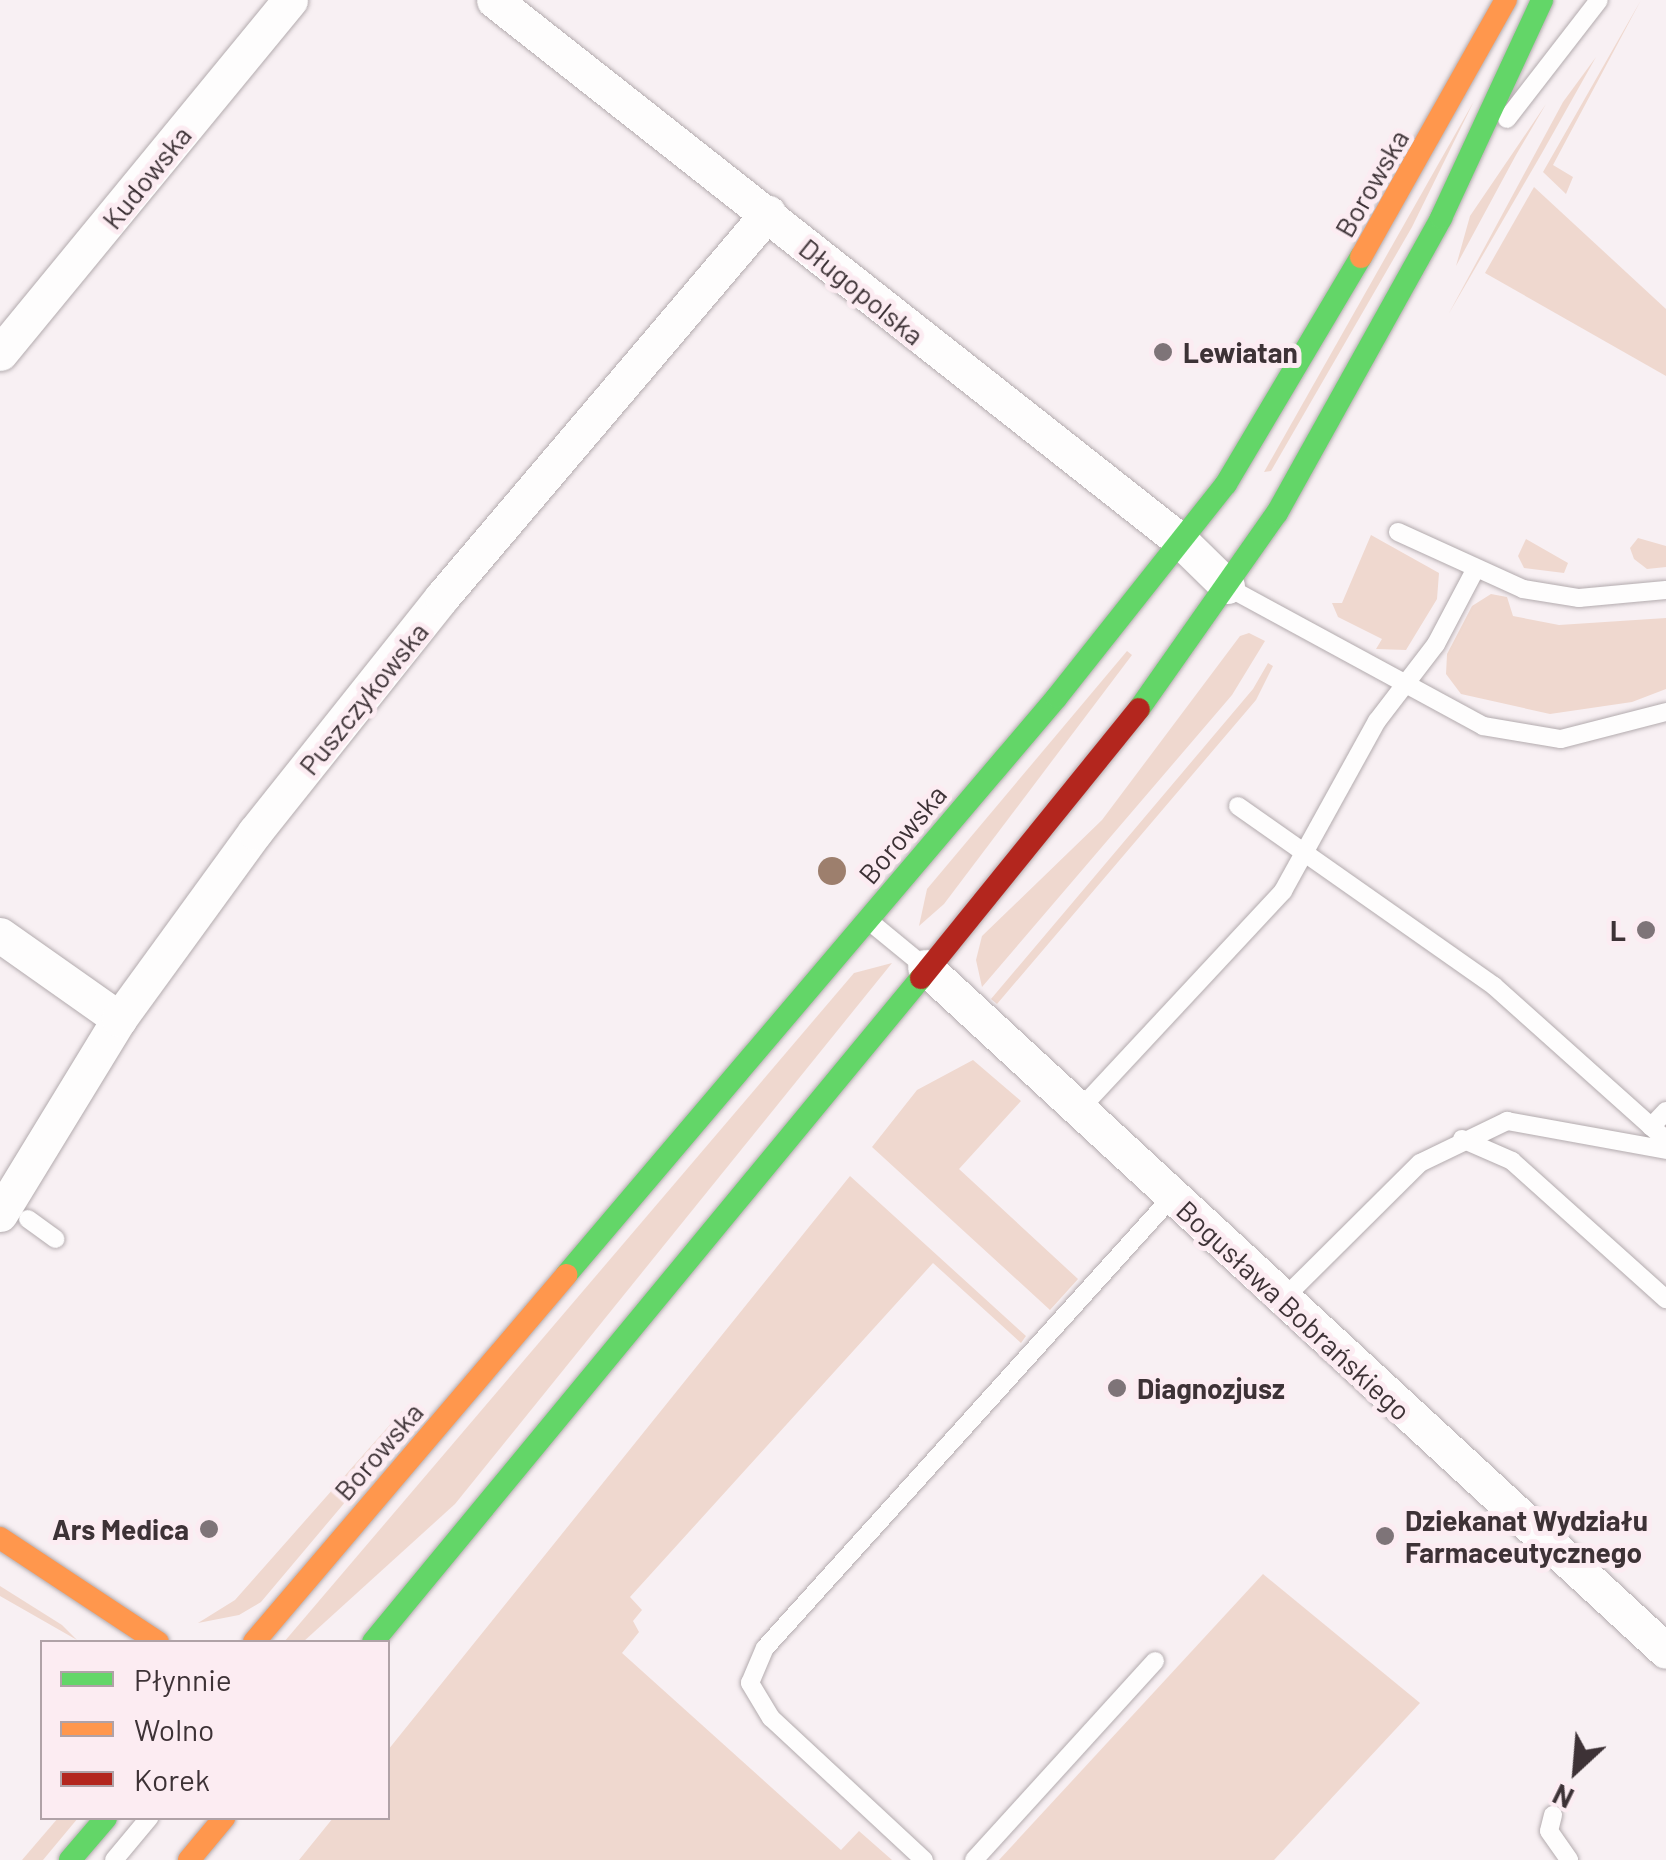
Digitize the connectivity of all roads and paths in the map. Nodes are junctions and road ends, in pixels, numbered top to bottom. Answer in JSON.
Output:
{"nodes":[{"id":1,"x":290,"y":0,"type":"edge"},
{"id":2,"x":494,"y":0,"type":"edge"},
{"id":3,"x":1506,"y":0,"type":"edge"},
{"id":4,"x":1542,"y":0,"type":"edge"},
{"id":5,"x":1599,"y":0,"type":"edge"},
{"id":6,"x":1470,"y":161,"type":"junction"},
{"id":7,"x":768,"y":213,"type":"junction"},
{"id":8,"x":0,"y":353,"type":"edge"},
{"id":9,"x":1398,"y":532,"type":"dead end"},
{"id":10,"x":1182,"y":542,"type":"junction"},
{"id":11,"x":1474,"y":572,"type":"junction"},
{"id":12,"x":1227,"y":586,"type":"junction"},
{"id":13,"x":1666,"y":590,"type":"edge"},
{"id":14,"x":1404,"y":686,"type":"junction"},
{"id":15,"x":1666,"y":712,"type":"edge"},
{"id":16,"x":1238,"y":806,"type":"dead end"},
{"id":17,"x":1307,"y":852,"type":"junction"},
{"id":18,"x":868,"y":920,"type":"junction"},
{"id":19,"x":0,"y":935,"type":"edge"},
{"id":20,"x":924,"y":967,"type":"junction"},
{"id":21,"x":120,"y":1019,"type":"junction"},
{"id":22,"x":1080,"y":1110,"type":"junction"},
{"id":23,"x":1666,"y":1111,"type":"edge"},
{"id":24,"x":1651,"y":1127,"type":"junction"},
{"id":25,"x":1462,"y":1138,"type":"junction"},
{"id":26,"x":1666,"y":1140,"type":"edge"},
{"id":27,"x":1666,"y":1150,"type":"edge"},
{"id":28,"x":1172,"y":1197,"type":"junction"},
{"id":29,"x":14,"y":1217,"type":"edge"},
{"id":30,"x":56,"y":1239,"type":"dead end"},
{"id":31,"x":1666,"y":1298,"type":"edge"},
{"id":32,"x":1283,"y":1299,"type":"junction"},
{"id":33,"x":0,"y":1538,"type":"edge"},
{"id":34,"x":155,"y":1640,"type":"edge"},
{"id":35,"x":256,"y":1640,"type":"edge"},
{"id":36,"x":375,"y":1640,"type":"edge"},
{"id":37,"x":1666,"y":1651,"type":"edge"},
{"id":38,"x":1155,"y":1661,"type":"dead end"},
{"id":39,"x":1554,"y":1815,"type":"dead end"},
{"id":40,"x":104,"y":1820,"type":"edge"},
{"id":41,"x":147,"y":1820,"type":"edge"},
{"id":42,"x":222,"y":1820,"type":"edge"},
{"id":43,"x":70,"y":1860,"type":"edge"},
{"id":44,"x":114,"y":1860,"type":"edge"},
{"id":45,"x":189,"y":1860,"type":"edge"},
{"id":46,"x":924,"y":1860,"type":"edge"},
{"id":47,"x":974,"y":1860,"type":"edge"},
{"id":48,"x":1569,"y":1860,"type":"edge"}],
"edges":[{"from":1,"to":8,"type":"street","name":"Kudowska"},
{"from":2,"to":7,"type":"street","name":"Długopolska"},
{"from":3,"to":10,"type":"street","name":"Borowska"},
{"from":4,"to":6,"type":"street"},
{"from":5,"to":6,"type":"lane"},
{"from":6,"to":12,"type":"street"},
{"from":7,"to":10,"type":"street","name":"Długopolska"},
{"from":7,"to":21,"type":"street","name":"Puszczykowska"},
{"from":9,"to":11,"type":"lane"},
{"from":10,"to":12,"type":"street","name":"Długopolska"},
{"from":10,"to":18,"type":"street","name":"Borowska"},
{"from":11,"to":13,"type":"lane"},
{"from":11,"to":14,"type":"lane"},
{"from":12,"to":14,"type":"lane"},
{"from":12,"to":20,"type":"street"},
{"from":14,"to":15,"type":"lane"},
{"from":14,"to":17,"type":"lane"},
{"from":16,"to":17,"type":"lane"},
{"from":17,"to":22,"type":"lane"},
{"from":17,"to":24,"type":"lane"},
{"from":18,"to":20,"type":"lane"},
{"from":18,"to":35,"type":"street","name":"Borowska"},
{"from":19,"to":21,"type":"street"},
{"from":20,"to":22,"type":"street","name":"Bogusława Bobrańskiego"},
{"from":20,"to":36,"type":"street"},
{"from":21,"to":29,"type":"street","name":"Puszczykowska"},
{"from":22,"to":28,"type":"street","name":"Bogusława Bobrańskiego"},
{"from":23,"to":24,"type":"lane"},
{"from":24,"to":26,"type":"lane"},
{"from":25,"to":27,"type":"lane"},
{"from":25,"to":31,"type":"lane"},
{"from":25,"to":32,"type":"lane"},
{"from":28,"to":32,"type":"street","name":"Bogusława Bobrańskiego"},
{"from":28,"to":46,"type":"lane"},
{"from":29,"to":30,"type":"lane"},
{"from":32,"to":37,"type":"street","name":"Bogusława Bobrańskiego"},
{"from":33,"to":34,"type":"street"},
{"from":38,"to":47,"type":"lane"},
{"from":39,"to":48,"type":"lane"},
{"from":40,"to":43,"type":"street"},
{"from":41,"to":44,"type":"lane"},
{"from":42,"to":45,"type":"street"}]}
